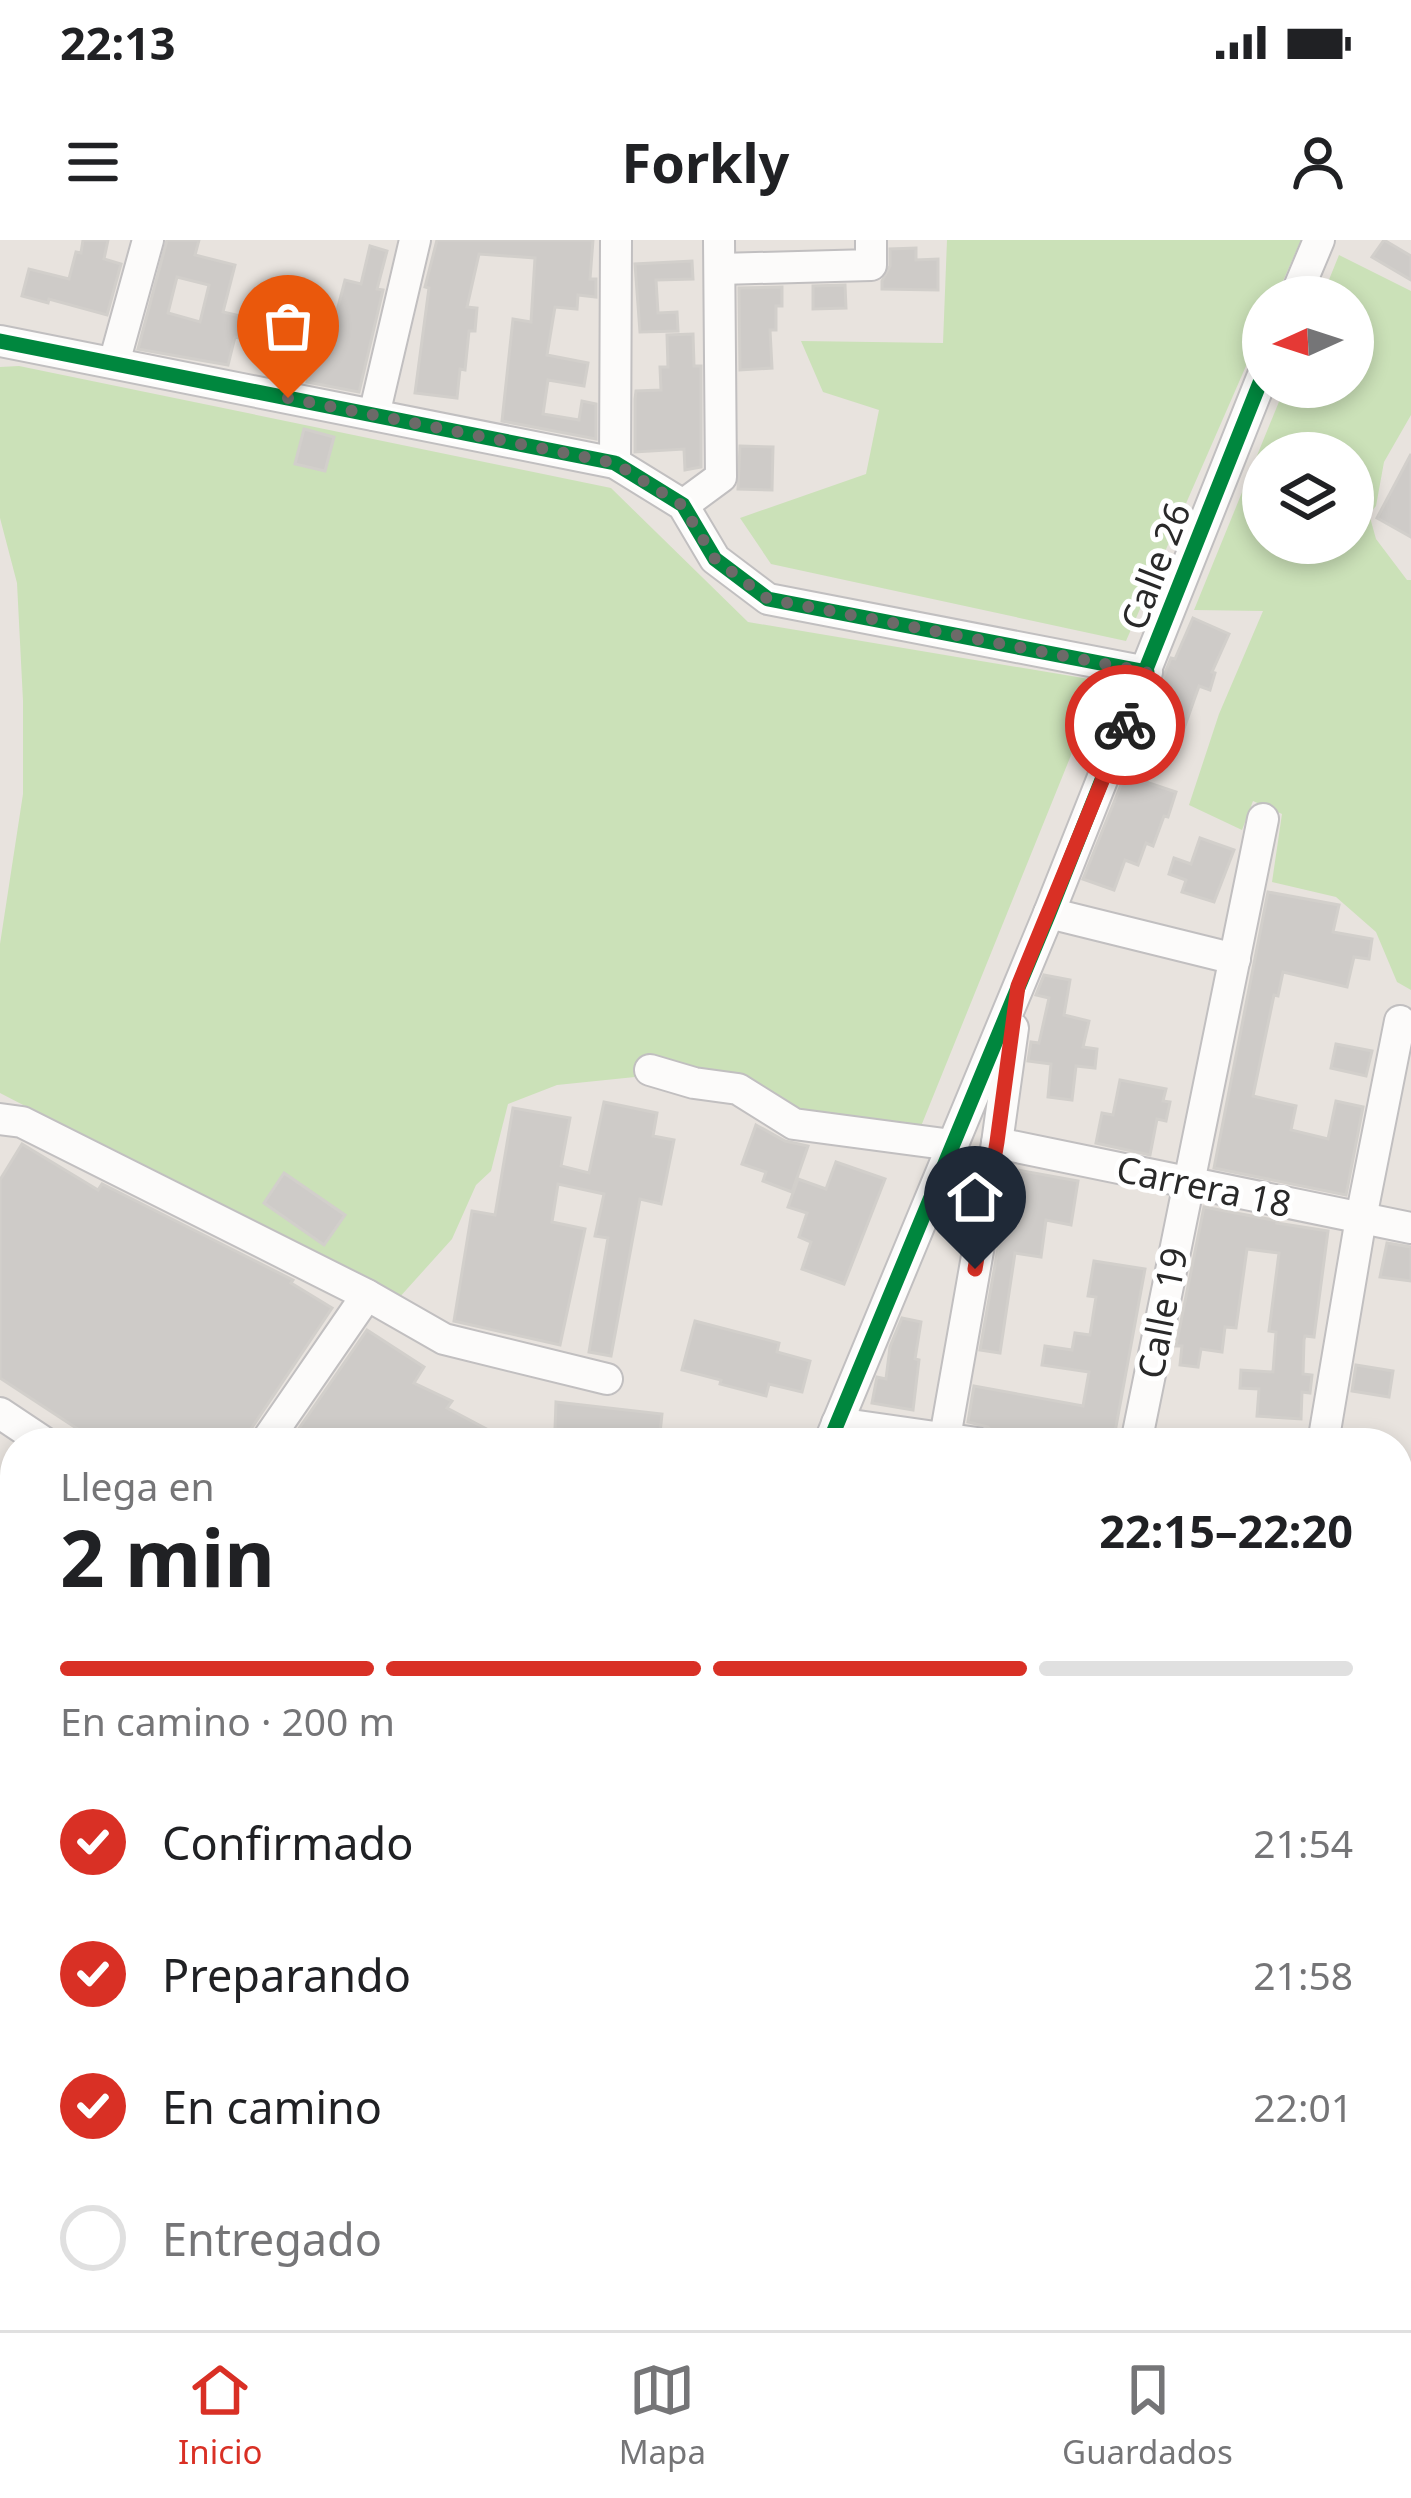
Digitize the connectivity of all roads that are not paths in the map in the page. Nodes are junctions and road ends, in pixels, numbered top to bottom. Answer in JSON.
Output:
{"nodes":[{"id":1,"x":148,"y":240,"type":"edge"},
{"id":2,"x":415,"y":240,"type":"edge"},
{"id":3,"x":616,"y":240,"type":"edge"},
{"id":4,"x":871,"y":240,"type":"edge"},
{"id":5,"x":1319,"y":240,"type":"edge"},
{"id":6,"x":720,"y":255,"type":"edge"},
{"id":7,"x":1304,"y":276,"type":"edge"},
{"id":8,"x":0,"y":340,"type":"edge"},
{"id":9,"x":115,"y":363,"type":"junction"},
{"id":10,"x":1249,"y":408,"type":"edge"},
{"id":11,"x":374,"y":415,"type":"junction"},
{"id":12,"x":615,"y":463,"type":"junction"},
{"id":13,"x":682,"y":505,"type":"junction"},
{"id":14,"x":1147,"y":672,"type":"junction"},
{"id":15,"x":1263,"y":819,"type":"dead end"},
{"id":16,"x":1049,"y":913,"type":"junction"},
{"id":17,"x":1235,"y":959,"type":"junction"},
{"id":18,"x":1018,"y":986,"type":"junction"},
{"id":19,"x":1400,"y":1021,"type":"dead end"},
{"id":20,"x":650,"y":1070,"type":"dead end"},
{"id":21,"x":0,"y":1119,"type":"edge"},
{"id":22,"x":997,"y":1142,"type":"junction"},
{"id":23,"x":952,"y":1145,"type":"junction"},
{"id":24,"x":1189,"y":1183,"type":"junction"},
{"id":25,"x":1361,"y":1218,"type":"junction"},
{"id":26,"x":1411,"y":1228,"type":"edge"},
{"id":27,"x":367,"y":1295,"type":"junction"},
{"id":28,"x":607,"y":1379,"type":"dead end"},
{"id":29,"x":275,"y":1428,"type":"edge"},
{"id":30,"x":835,"y":1428,"type":"edge"},
{"id":31,"x":947,"y":1428,"type":"edge"},
{"id":32,"x":1139,"y":1428,"type":"edge"},
{"id":33,"x":1326,"y":1428,"type":"edge"}],
"edges":[{"from":1,"to":9,"type":"street"},
{"from":2,"to":11,"type":"street"},
{"from":3,"to":12,"type":"street"},
{"from":4,"to":6,"type":"street"},
{"from":5,"to":7,"type":"street"},
{"from":6,"to":13,"type":"street"},
{"from":8,"to":9,"type":"street"},
{"from":9,"to":11,"type":"street"},
{"from":10,"to":14,"type":"street","name":"Calle 26"},
{"from":11,"to":12,"type":"street"},
{"from":12,"to":13,"type":"street"},
{"from":13,"to":14,"type":"street"},
{"from":14,"to":16,"type":"street","name":"Calle 26"},
{"from":15,"to":17,"type":"street","name":"Calle 19"},
{"from":16,"to":17,"type":"street"},
{"from":16,"to":18,"type":"street","name":"Calle 26"},
{"from":17,"to":24,"type":"street","name":"Calle 19"},
{"from":18,"to":22,"type":"street"},
{"from":18,"to":23,"type":"street","name":"Calle 26"},
{"from":19,"to":25,"type":"street"},
{"from":20,"to":23,"type":"street"},
{"from":21,"to":27,"type":"street"},
{"from":22,"to":24,"type":"street","name":"Carrera 18"},
{"from":22,"to":31,"type":"street"},
{"from":23,"to":30,"type":"street","name":"Calle 26"},
{"from":24,"to":25,"type":"street","name":"Carrera 18"},
{"from":24,"to":32,"type":"street","name":"Calle 19"},
{"from":25,"to":26,"type":"street","name":"Carrera 18"},
{"from":25,"to":33,"type":"street"},
{"from":27,"to":28,"type":"street"},
{"from":27,"to":29,"type":"street"}]}
